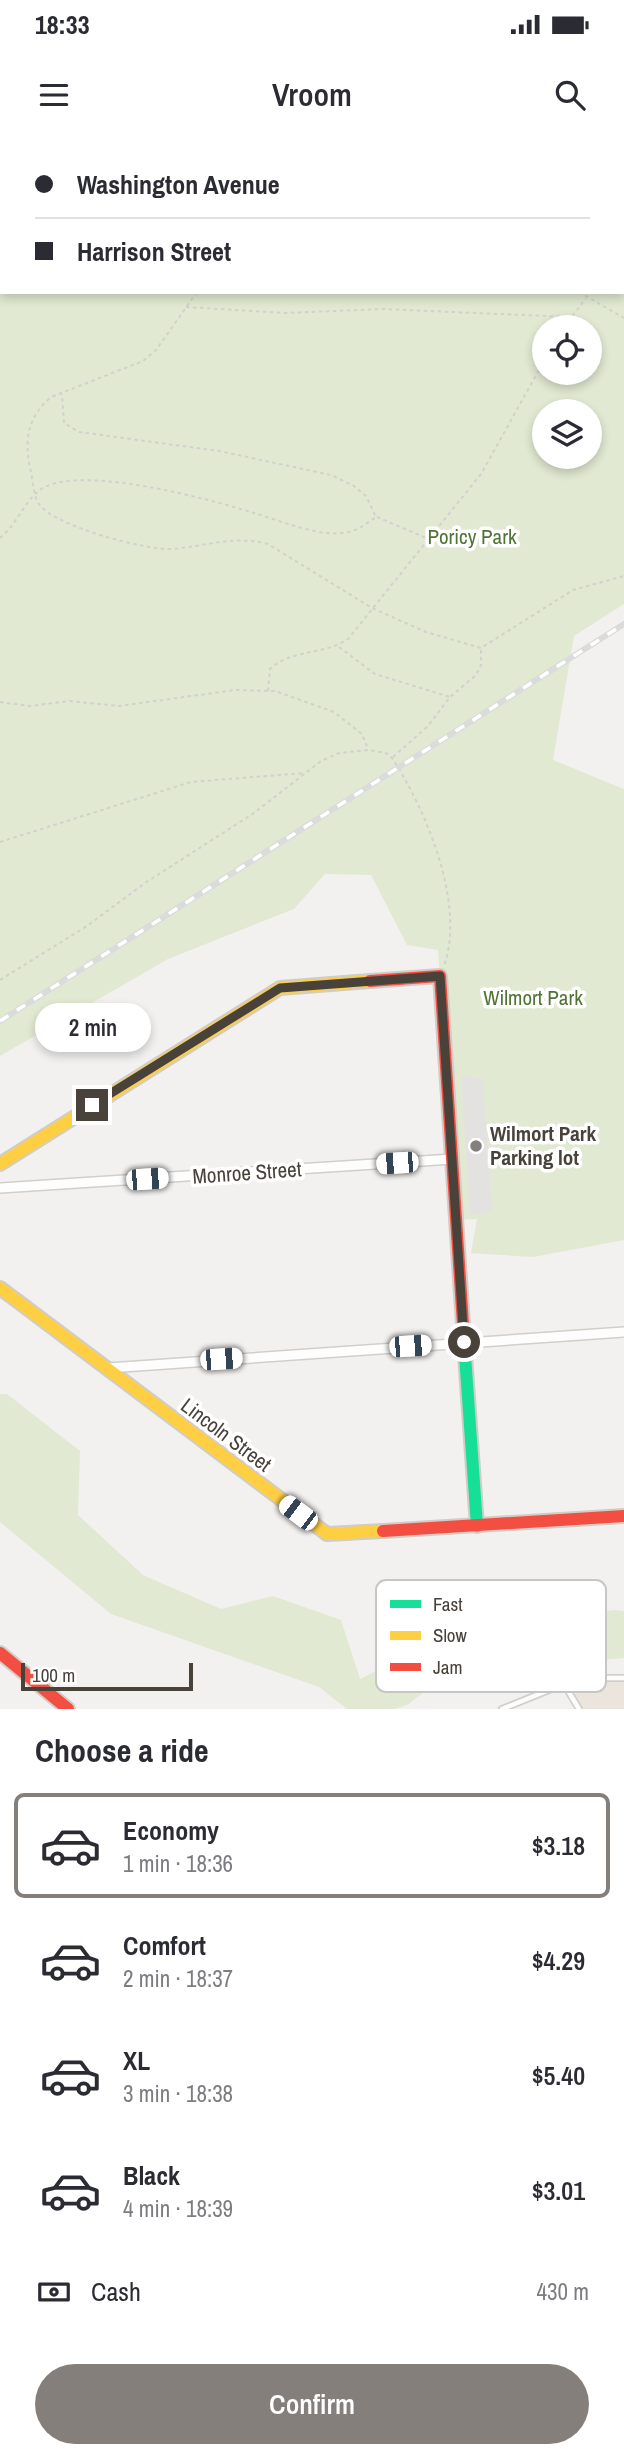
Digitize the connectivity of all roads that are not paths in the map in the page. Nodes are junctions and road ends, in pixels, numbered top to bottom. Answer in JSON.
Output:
{"nodes":[{"id":1,"x":453,"y":1159,"type":"junction"},
{"id":2,"x":0,"y":1164,"type":"edge"},
{"id":3,"x":0,"y":1188,"type":"edge"},
{"id":4,"x":0,"y":1288,"type":"edge"},
{"id":5,"x":624,"y":1332,"type":"edge"},
{"id":6,"x":464,"y":1342,"type":"junction"},
{"id":7,"x":108,"y":1368,"type":"junction"},
{"id":8,"x":624,"y":1516,"type":"edge"},
{"id":9,"x":477,"y":1526,"type":"junction"},
{"id":10,"x":0,"y":1653,"type":"edge"},
{"id":11,"x":606,"y":1678,"type":"edge"},
{"id":12,"x":624,"y":1678,"type":"edge"},
{"id":13,"x":544,"y":1692,"type":"edge"},
{"id":14,"x":569,"y":1692,"type":"edge"},
{"id":15,"x":68,"y":1709,"type":"edge"},
{"id":16,"x":502,"y":1709,"type":"edge"},
{"id":17,"x":579,"y":1709,"type":"edge"}],
"edges":[{"from":1,"to":2,"type":"street"},
{"from":1,"to":3,"type":"street","name":"Monroe Street"},
{"from":1,"to":6,"type":"street"},
{"from":4,"to":7,"type":"street","name":"Lincoln Street"},
{"from":5,"to":6,"type":"street"},
{"from":6,"to":7,"type":"street"},
{"from":6,"to":9,"type":"street"},
{"from":7,"to":9,"type":"street","name":"Lincoln Street"},
{"from":8,"to":9,"type":"street","name":"Lincoln Street"},
{"from":10,"to":15,"type":"street"},
{"from":11,"to":12,"type":"lane"},
{"from":13,"to":16,"type":"lane"},
{"from":14,"to":17,"type":"lane"}]}
